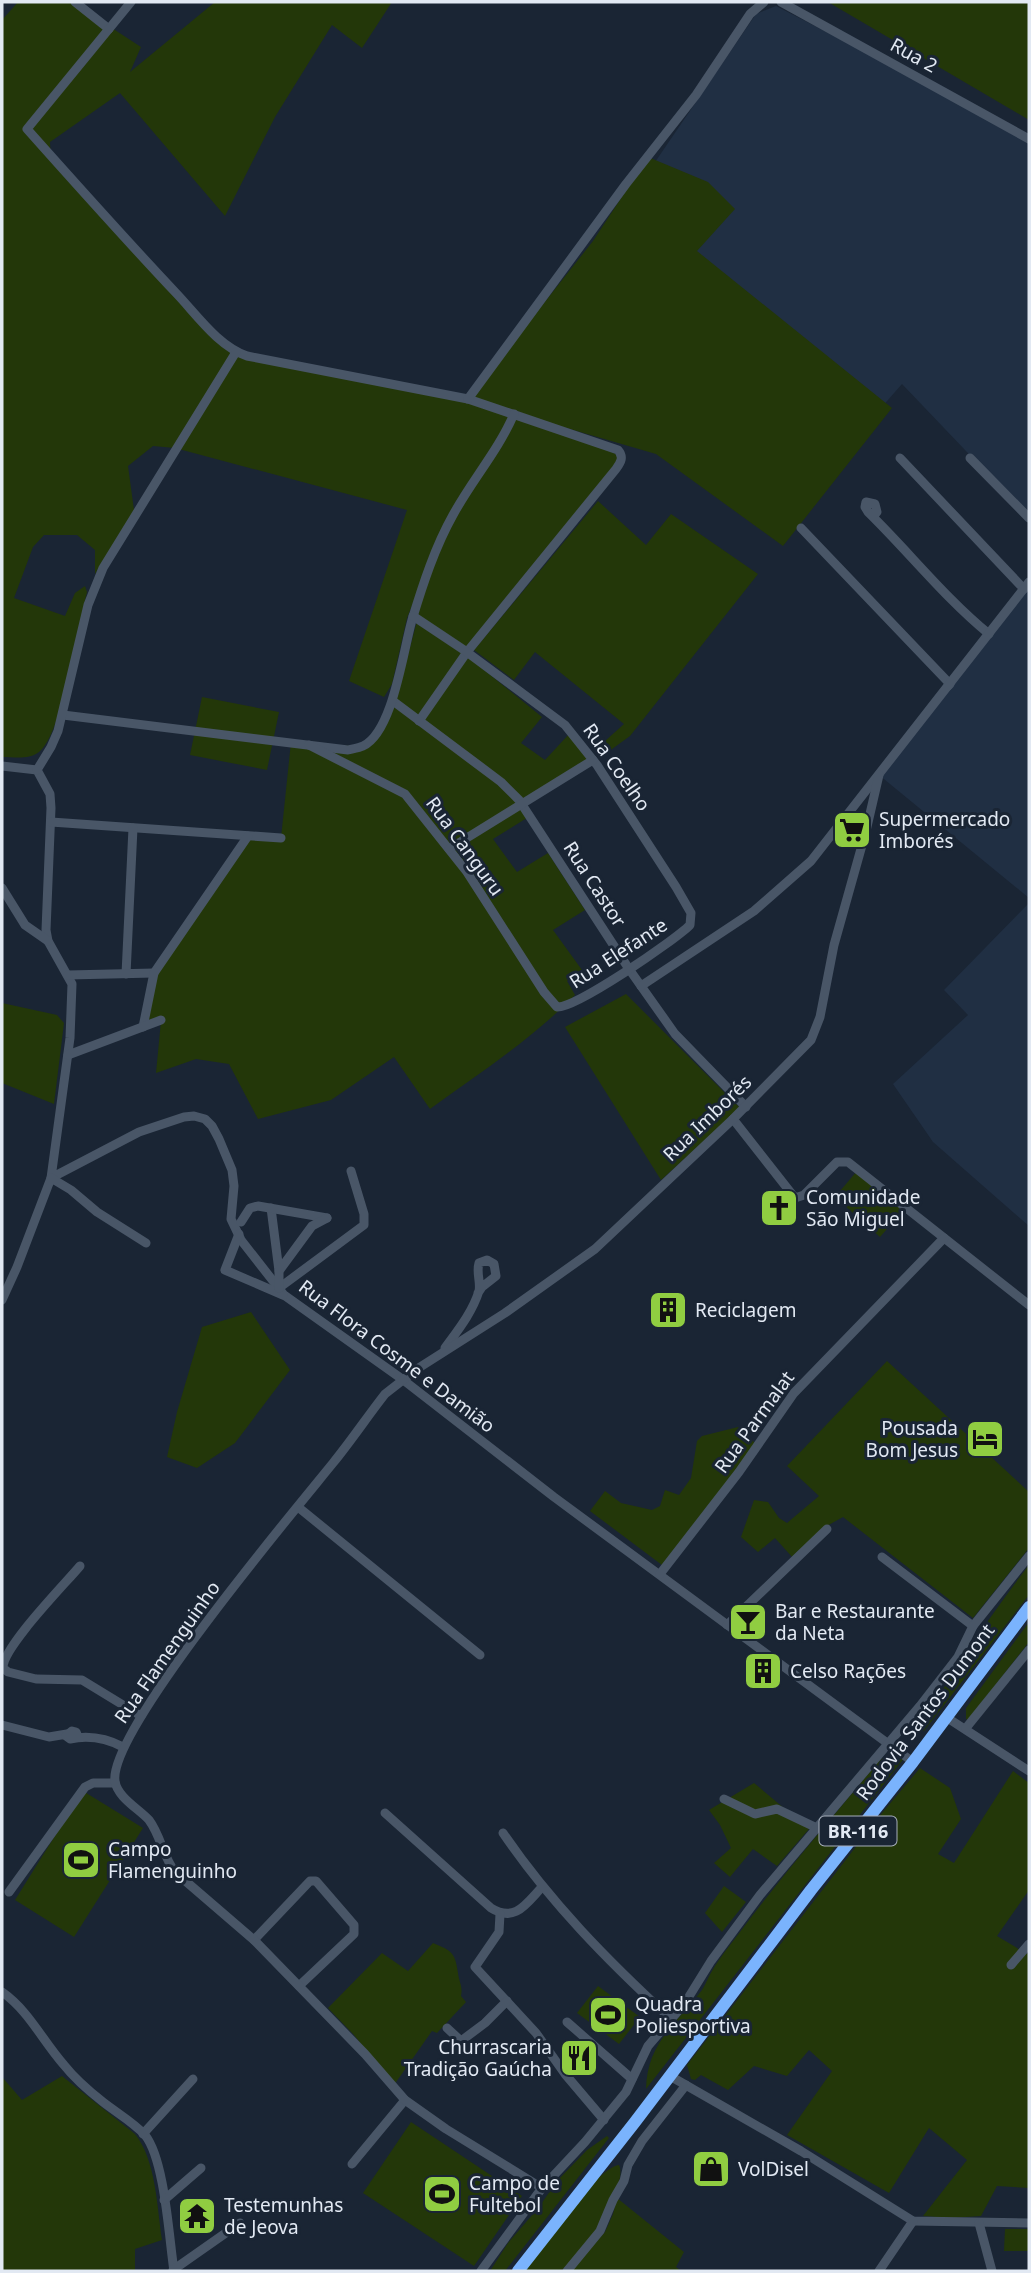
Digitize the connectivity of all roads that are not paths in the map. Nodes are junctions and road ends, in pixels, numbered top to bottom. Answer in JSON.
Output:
{"nodes":[{"id":1,"x":75,"y":2,"type":"edge"},
{"id":2,"x":131,"y":2,"type":"edge"},
{"id":3,"x":764,"y":2,"type":"edge"},
{"id":4,"x":781,"y":2,"type":"edge"},
{"id":5,"x":109,"y":29,"type":"junction"},
{"id":6,"x":1029,"y":139,"type":"edge"},
{"id":7,"x":236,"y":352,"type":"junction"},
{"id":8,"x":468,"y":399,"type":"junction"},
{"id":9,"x":514,"y":414,"type":"junction"},
{"id":10,"x":900,"y":458,"type":"dead end"},
{"id":11,"x":970,"y":458,"type":"dead end"},
{"id":12,"x":873,"y":517,"type":"dead end"},
{"id":13,"x":1029,"y":518,"type":"edge"},
{"id":14,"x":801,"y":528,"type":"dead end"},
{"id":15,"x":1027,"y":585,"type":"edge"},
{"id":16,"x":413,"y":616,"type":"junction"},
{"id":17,"x":989,"y":634,"type":"junction"},
{"id":18,"x":467,"y":652,"type":"junction"},
{"id":19,"x":948,"y":687,"type":"junction"},
{"id":20,"x":393,"y":701,"type":"junction"},
{"id":21,"x":63,"y":715,"type":"junction"},
{"id":22,"x":419,"y":721,"type":"junction"},
{"id":23,"x":309,"y":746,"type":"junction"},
{"id":24,"x":593,"y":760,"type":"junction"},
{"id":25,"x":2,"y":766,"type":"edge"},
{"id":26,"x":37,"y":770,"type":"junction"},
{"id":27,"x":879,"y":775,"type":"junction"},
{"id":28,"x":522,"y":804,"type":"junction"},
{"id":29,"x":51,"y":822,"type":"junction"},
{"id":30,"x":133,"y":828,"type":"junction"},
{"id":31,"x":248,"y":836,"type":"junction"},
{"id":32,"x":281,"y":838,"type":"dead end"},
{"id":33,"x":449,"y":849,"type":"junction"},
{"id":34,"x":2,"y":888,"type":"edge"},
{"id":35,"x":692,"y":918,"type":"joint"},
{"id":36,"x":48,"y":941,"type":"junction"},
{"id":37,"x":629,"y":969,"type":"junction"},
{"id":38,"x":126,"y":974,"type":"junction"},
{"id":39,"x":154,"y":974,"type":"junction"},
{"id":40,"x":68,"y":975,"type":"junction"},
{"id":41,"x":641,"y":986,"type":"junction"},
{"id":42,"x":557,"y":1007,"type":"joint"},
{"id":43,"x":161,"y":1020,"type":"dead end"},
{"id":44,"x":143,"y":1027,"type":"junction"},
{"id":45,"x":68,"y":1055,"type":"junction"},
{"id":46,"x":746,"y":1107,"type":"junction"},
{"id":47,"x":733,"y":1119,"type":"junction"},
{"id":48,"x":351,"y":1171,"type":"dead end"},
{"id":49,"x":51,"y":1178,"type":"junction"},
{"id":50,"x":271,"y":1208,"type":"junction"},
{"id":51,"x":241,"y":1222,"type":"dead end"},
{"id":52,"x":239,"y":1234,"type":"junction"},
{"id":53,"x":944,"y":1238,"type":"junction"},
{"id":54,"x":146,"y":1242,"type":"dead end"},
{"id":55,"x":279,"y":1271,"type":"junction"},
{"id":56,"x":282,"y":1292,"type":"junction"},
{"id":57,"x":478,"y":1293,"type":"dead end"},
{"id":58,"x":2,"y":1300,"type":"edge"},
{"id":59,"x":1029,"y":1305,"type":"edge"},
{"id":60,"x":442,"y":1353,"type":"junction"},
{"id":61,"x":402,"y":1379,"type":"junction"},
{"id":62,"x":298,"y":1507,"type":"junction"},
{"id":63,"x":827,"y":1529,"type":"dead end"},
{"id":64,"x":1029,"y":1556,"type":"edge"},
{"id":65,"x":882,"y":1557,"type":"dead end"},
{"id":66,"x":80,"y":1566,"type":"dead end"},
{"id":67,"x":660,"y":1574,"type":"junction"},
{"id":68,"x":1029,"y":1607,"type":"edge"},
{"id":69,"x":727,"y":1625,"type":"junction"},
{"id":70,"x":973,"y":1626,"type":"junction"},
{"id":71,"x":1029,"y":1650,"type":"edge"},
{"id":72,"x":480,"y":1655,"type":"dead end"},
{"id":73,"x":141,"y":1716,"type":"junction"},
{"id":74,"x":946,"y":1717,"type":"junction"},
{"id":75,"x":2,"y":1725,"type":"edge"},
{"id":76,"x":966,"y":1728,"type":"junction"},
{"id":77,"x":890,"y":1743,"type":"junction"},
{"id":78,"x":123,"y":1747,"type":"junction"},
{"id":79,"x":913,"y":1762,"type":"junction"},
{"id":80,"x":1029,"y":1771,"type":"edge"},
{"id":81,"x":115,"y":1783,"type":"junction"},
{"id":82,"x":724,"y":1799,"type":"dead end"},
{"id":83,"x":385,"y":1813,"type":"dead end"},
{"id":84,"x":817,"y":1828,"type":"junction"},
{"id":85,"x":503,"y":1833,"type":"dead end"},
{"id":86,"x":542,"y":1887,"type":"junction"},
{"id":87,"x":9,"y":1892,"type":"dead end"},
{"id":88,"x":500,"y":1914,"type":"junction"},
{"id":89,"x":254,"y":1940,"type":"junction"},
{"id":90,"x":1029,"y":1944,"type":"edge"},
{"id":91,"x":1011,"y":1965,"type":"dead end"},
{"id":92,"x":299,"y":1986,"type":"junction"},
{"id":93,"x":2,"y":1992,"type":"edge"},
{"id":94,"x":507,"y":2001,"type":"junction"},
{"id":95,"x":670,"y":2018,"type":"junction"},
{"id":96,"x":567,"y":2022,"type":"dead end"},
{"id":97,"x":447,"y":2028,"type":"dead end"},
{"id":98,"x":670,"y":2076,"type":"junction"},
{"id":99,"x":193,"y":2079,"type":"dead end"},
{"id":100,"x":632,"y":2079,"type":"junction"},
{"id":101,"x":685,"y":2085,"type":"junction"},
{"id":102,"x":405,"y":2100,"type":"junction"},
{"id":103,"x":604,"y":2120,"type":"junction"},
{"id":104,"x":143,"y":2134,"type":"junction"},
{"id":105,"x":352,"y":2164,"type":"dead end"},
{"id":106,"x":201,"y":2168,"type":"dead end"},
{"id":107,"x":542,"y":2188,"type":"junction"},
{"id":108,"x":164,"y":2200,"type":"junction"},
{"id":109,"x":913,"y":2221,"type":"junction"},
{"id":110,"x":240,"y":2223,"type":"dead end"},
{"id":111,"x":979,"y":2223,"type":"junction"},
{"id":112,"x":1029,"y":2223,"type":"edge"},
{"id":113,"x":174,"y":2271,"type":"edge"},
{"id":114,"x":481,"y":2271,"type":"edge"},
{"id":115,"x":518,"y":2271,"type":"edge"},
{"id":116,"x":567,"y":2271,"type":"edge"},
{"id":117,"x":879,"y":2271,"type":"edge"},
{"id":118,"x":992,"y":2271,"type":"edge"}],
"edges":[{"from":1,"to":5,"type":"street"},
{"from":2,"to":5,"type":"street"},
{"from":3,"to":8,"type":"street"},
{"from":4,"to":6,"type":"street","name":"Rua 2"},
{"from":5,"to":7,"type":"street"},
{"from":7,"to":8,"type":"street"},
{"from":7,"to":21,"type":"street"},
{"from":8,"to":9,"type":"street"},
{"from":9,"to":16,"type":"street"},
{"from":9,"to":18,"type":"street"},
{"from":10,"to":15,"type":"street"},
{"from":11,"to":13,"type":"street"},
{"from":12,"to":17,"type":"street"},
{"from":14,"to":19,"type":"street"},
{"from":15,"to":17,"type":"street"},
{"from":16,"to":18,"type":"street","name":"Rua Coelho"},
{"from":16,"to":20,"type":"street"},
{"from":17,"to":19,"type":"street"},
{"from":18,"to":22,"type":"street"},
{"from":18,"to":24,"type":"street","name":"Rua Coelho"},
{"from":19,"to":27,"type":"street"},
{"from":20,"to":22,"type":"street","name":"Rua Castor"},
{"from":20,"to":23,"type":"street"},
{"from":21,"to":23,"type":"street"},
{"from":21,"to":26,"type":"street"},
{"from":22,"to":28,"type":"street","name":"Rua Castor"},
{"from":23,"to":33,"type":"street","name":"Rua Canguru"},
{"from":24,"to":28,"type":"street"},
{"from":24,"to":35,"type":"street","name":"Rua Coelho"},
{"from":25,"to":26,"type":"street"},
{"from":26,"to":29,"type":"street"},
{"from":27,"to":41,"type":"street"},
{"from":27,"to":46,"type":"street","name":"Rua Imborés"},
{"from":28,"to":33,"type":"street"},
{"from":28,"to":37,"type":"street","name":"Rua Castor"},
{"from":29,"to":30,"type":"street"},
{"from":29,"to":36,"type":"street"},
{"from":30,"to":31,"type":"street"},
{"from":30,"to":38,"type":"street"},
{"from":31,"to":32,"type":"street"},
{"from":31,"to":39,"type":"street"},
{"from":33,"to":42,"type":"street","name":"Rua Canguru"},
{"from":34,"to":36,"type":"street"},
{"from":35,"to":37,"type":"street","name":"Rua Elefante"},
{"from":36,"to":40,"type":"street"},
{"from":37,"to":41,"type":"street","name":"Rua Castor"},
{"from":37,"to":42,"type":"street","name":"Rua Elefante"},
{"from":38,"to":39,"type":"street"},
{"from":38,"to":40,"type":"street"},
{"from":39,"to":44,"type":"street"},
{"from":40,"to":45,"type":"street"},
{"from":41,"to":46,"type":"street","name":"Rua Castor"},
{"from":43,"to":44,"type":"street"},
{"from":44,"to":45,"type":"street"},
{"from":45,"to":49,"type":"street"},
{"from":46,"to":47,"type":"street","name":"Rua Imborés"},
{"from":47,"to":53,"type":"street"},
{"from":47,"to":60,"type":"street","name":"Rua Imborés"},
{"from":48,"to":56,"type":"street"},
{"from":49,"to":52,"type":"street","name":"Rua Flora Cosme e Damião"},
{"from":49,"to":54,"type":"street"},
{"from":49,"to":58,"type":"street"},
{"from":50,"to":51,"type":"street"},
{"from":50,"to":55,"type":"street"},
{"from":50,"to":55,"type":"street"},
{"from":52,"to":56,"type":"street","name":"Rua Flora Cosme e Damião"},
{"from":52,"to":56,"type":"street"},
{"from":53,"to":59,"type":"street"},
{"from":53,"to":67,"type":"street","name":"Rua Parmalat"},
{"from":55,"to":56,"type":"street"},
{"from":56,"to":61,"type":"street","name":"Rua Flora Cosme e Damião"},
{"from":57,"to":60,"type":"street"},
{"from":60,"to":61,"type":"street","name":"Rua Imborés"},
{"from":61,"to":62,"type":"street","name":"Rua Flamenguinho"},
{"from":61,"to":67,"type":"street","name":"Rua Flora Cosme e Damião"},
{"from":62,"to":72,"type":"street"},
{"from":62,"to":73,"type":"street","name":"Rua Flamenguinho"},
{"from":63,"to":69,"type":"street"},
{"from":64,"to":70,"type":"street"},
{"from":65,"to":70,"type":"street"},
{"from":66,"to":73,"type":"street"},
{"from":67,"to":69,"type":"street","name":"Rua Flora Cosme e Damião"},
{"from":68,"to":74,"type":"highway","name":"Rodovia Santos Dumont","number":"BR-116"},
{"from":69,"to":77,"type":"street","name":"Rua Flora Cosme e Damião"},
{"from":70,"to":77,"type":"street"},
{"from":71,"to":76,"type":"street"},
{"from":73,"to":78,"type":"street","name":"Rua Flamenguinho"},
{"from":74,"to":76,"type":"street"},
{"from":74,"to":79,"type":"highway","name":"Rodovia Santos Dumont","number":"BR-116"},
{"from":75,"to":78,"type":"street"},
{"from":76,"to":80,"type":"street"},
{"from":77,"to":79,"type":"street","name":"Rua Flora Cosme e Damião"},
{"from":77,"to":84,"type":"street"},
{"from":78,"to":81,"type":"street","name":"Rua Flamenguinho"},
{"from":79,"to":98,"type":"highway","name":"Rodovia Santos Dumont","number":"BR-116"},
{"from":81,"to":87,"type":"street"},
{"from":81,"to":89,"type":"street"},
{"from":82,"to":84,"type":"street"},
{"from":83,"to":88,"type":"street"},
{"from":84,"to":95,"type":"street"},
{"from":85,"to":86,"type":"street"},
{"from":86,"to":88,"type":"street"},
{"from":86,"to":95,"type":"street"},
{"from":88,"to":94,"type":"street"},
{"from":89,"to":92,"type":"street"},
{"from":89,"to":92,"type":"street"},
{"from":90,"to":91,"type":"street"},
{"from":92,"to":102,"type":"street"},
{"from":93,"to":104,"type":"street"},
{"from":94,"to":97,"type":"street"},
{"from":94,"to":103,"type":"street"},
{"from":95,"to":100,"type":"street"},
{"from":96,"to":100,"type":"street"},
{"from":98,"to":101,"type":"street"},
{"from":98,"to":115,"type":"highway","name":"Rodovia Santos Dumont","number":"BR-116"},
{"from":99,"to":104,"type":"street"},
{"from":100,"to":103,"type":"street"},
{"from":101,"to":109,"type":"street"},
{"from":101,"to":116,"type":"street"},
{"from":102,"to":105,"type":"street"},
{"from":102,"to":107,"type":"street"},
{"from":103,"to":107,"type":"street"},
{"from":104,"to":108,"type":"street"},
{"from":106,"to":108,"type":"street"},
{"from":107,"to":114,"type":"street"},
{"from":108,"to":113,"type":"street"},
{"from":109,"to":111,"type":"street"},
{"from":109,"to":117,"type":"street"},
{"from":110,"to":113,"type":"street"},
{"from":111,"to":112,"type":"street"},
{"from":111,"to":118,"type":"street"}]}
